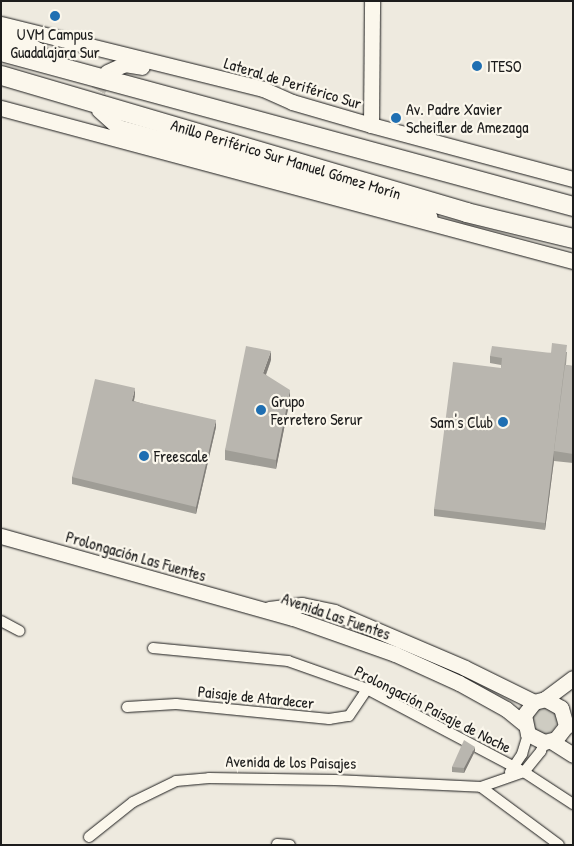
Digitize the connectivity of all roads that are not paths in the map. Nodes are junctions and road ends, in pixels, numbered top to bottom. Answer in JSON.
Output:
{"nodes":[{"id":1,"x":372,"y":1,"type":"edge"},
{"id":2,"x":1,"y":24,"type":"edge"},
{"id":3,"x":1,"y":34,"type":"edge"},
{"id":4,"x":1,"y":51,"type":"edge"},
{"id":5,"x":79,"y":72,"type":"junction"},
{"id":6,"x":107,"y":72,"type":"dead end"},
{"id":7,"x":1,"y":75,"type":"edge"},
{"id":8,"x":1,"y":83,"type":"edge"},
{"id":9,"x":39,"y":85,"type":"junction"},
{"id":10,"x":292,"y":102,"type":"junction"},
{"id":11,"x":1,"y":108,"type":"edge"},
{"id":12,"x":100,"y":110,"type":"dead end"},
{"id":13,"x":371,"y":125,"type":"junction"},
{"id":14,"x":573,"y":180,"type":"edge"},
{"id":15,"x":573,"y":206,"type":"edge"},
{"id":16,"x":466,"y":212,"type":"junction"},
{"id":17,"x":447,"y":227,"type":"junction"},
{"id":18,"x":573,"y":238,"type":"edge"},
{"id":19,"x":573,"y":251,"type":"edge"},
{"id":20,"x":573,"y":261,"type":"edge"},
{"id":21,"x":1,"y":536,"type":"edge"},
{"id":22,"x":262,"y":609,"type":"junction"},
{"id":23,"x":1,"y":621,"type":"edge"},
{"id":24,"x":20,"y":631,"type":"dead end"},
{"id":25,"x":152,"y":648,"type":"dead end"},
{"id":26,"x":573,"y":678,"type":"edge"},
{"id":27,"x":367,"y":689,"type":"junction"},
{"id":28,"x":540,"y":701,"type":"junction"},
{"id":29,"x":127,"y":707,"type":"dead end"},
{"id":30,"x":569,"y":721,"type":"edge"},
{"id":31,"x":525,"y":728,"type":"junction"},
{"id":32,"x":547,"y":742,"type":"junction"},
{"id":33,"x":573,"y":755,"type":"edge"},
{"id":34,"x":514,"y":766,"type":"junction"},
{"id":35,"x":524,"y":772,"type":"junction"},
{"id":36,"x":507,"y":777,"type":"junction"},
{"id":37,"x":481,"y":787,"type":"junction"},
{"id":38,"x":573,"y":804,"type":"edge"},
{"id":39,"x":89,"y":838,"type":"dead end"},
{"id":40,"x":277,"y":844,"type":"edge"},
{"id":41,"x":290,"y":845,"type":"edge"},
{"id":42,"x":559,"y":845,"type":"edge"}],
"edges":[{"from":1,"to":13,"type":"street"},
{"from":2,"to":10,"type":"street","name":"Lateral de Periférico Sur"},
{"from":3,"to":5,"type":"highway"},
{"from":4,"to":5,"type":"highway","name":"Anillo Periférico Sur Manuel Gómez Morín"},
{"from":5,"to":15,"type":"highway","name":"Anillo Periférico Sur Manuel Gómez Morín"},
{"from":6,"to":10,"type":"street"},
{"from":7,"to":9,"type":"highway","name":"Anillo Periférico Sur Manuel Gómez Morín"},
{"from":8,"to":9,"type":"highway"},
{"from":9,"to":16,"type":"highway","name":"Anillo Periférico Sur Manuel Gómez Morín"},
{"from":10,"to":13,"type":"street","name":"Lateral de Periférico Sur"},
{"from":11,"to":17,"type":"street"},
{"from":12,"to":17,"type":"street"},
{"from":13,"to":14,"type":"street","name":"Lateral de Periférico Sur"},
{"from":16,"to":18,"type":"highway","name":"Anillo Periférico Sur Manuel Gómez Morín"},
{"from":16,"to":19,"type":"highway"},
{"from":17,"to":20,"type":"street"},
{"from":21,"to":22,"type":"street","name":"Prolongación Las Fuentes"},
{"from":22,"to":28,"type":"street","name":"Avenida Las Fuentes"},
{"from":22,"to":31,"type":"street","name":"Avenida Las Fuentes"},
{"from":23,"to":24,"type":"street"},
{"from":25,"to":27,"type":"street","name":"Prolongación Paisaje de Noche"},
{"from":26,"to":28,"type":"street"},
{"from":27,"to":29,"type":"street","name":"Paisaje de Atardecer"},
{"from":27,"to":34,"type":"street","name":"Prolongación Paisaje de Noche"},
{"from":28,"to":30,"type":"street"},
{"from":28,"to":31,"type":"street"},
{"from":30,"to":32,"type":"street"},
{"from":31,"to":32,"type":"street"},
{"from":31,"to":34,"type":"street"},
{"from":32,"to":33,"type":"street"},
{"from":32,"to":35,"type":"street"},
{"from":34,"to":35,"type":"street","name":"Prolongación Paisaje de Noche"},
{"from":34,"to":36,"type":"street"},
{"from":35,"to":36,"type":"street","name":"Avenida de los Paisajes"},
{"from":35,"to":38,"type":"street","name":"Prolongación Paisaje de Noche"},
{"from":36,"to":37,"type":"street","name":"Avenida de los Paisajes"},
{"from":37,"to":39,"type":"street","name":"Avenida de los Paisajes"},
{"from":37,"to":42,"type":"street"},
{"from":40,"to":41,"type":"street"}]}
